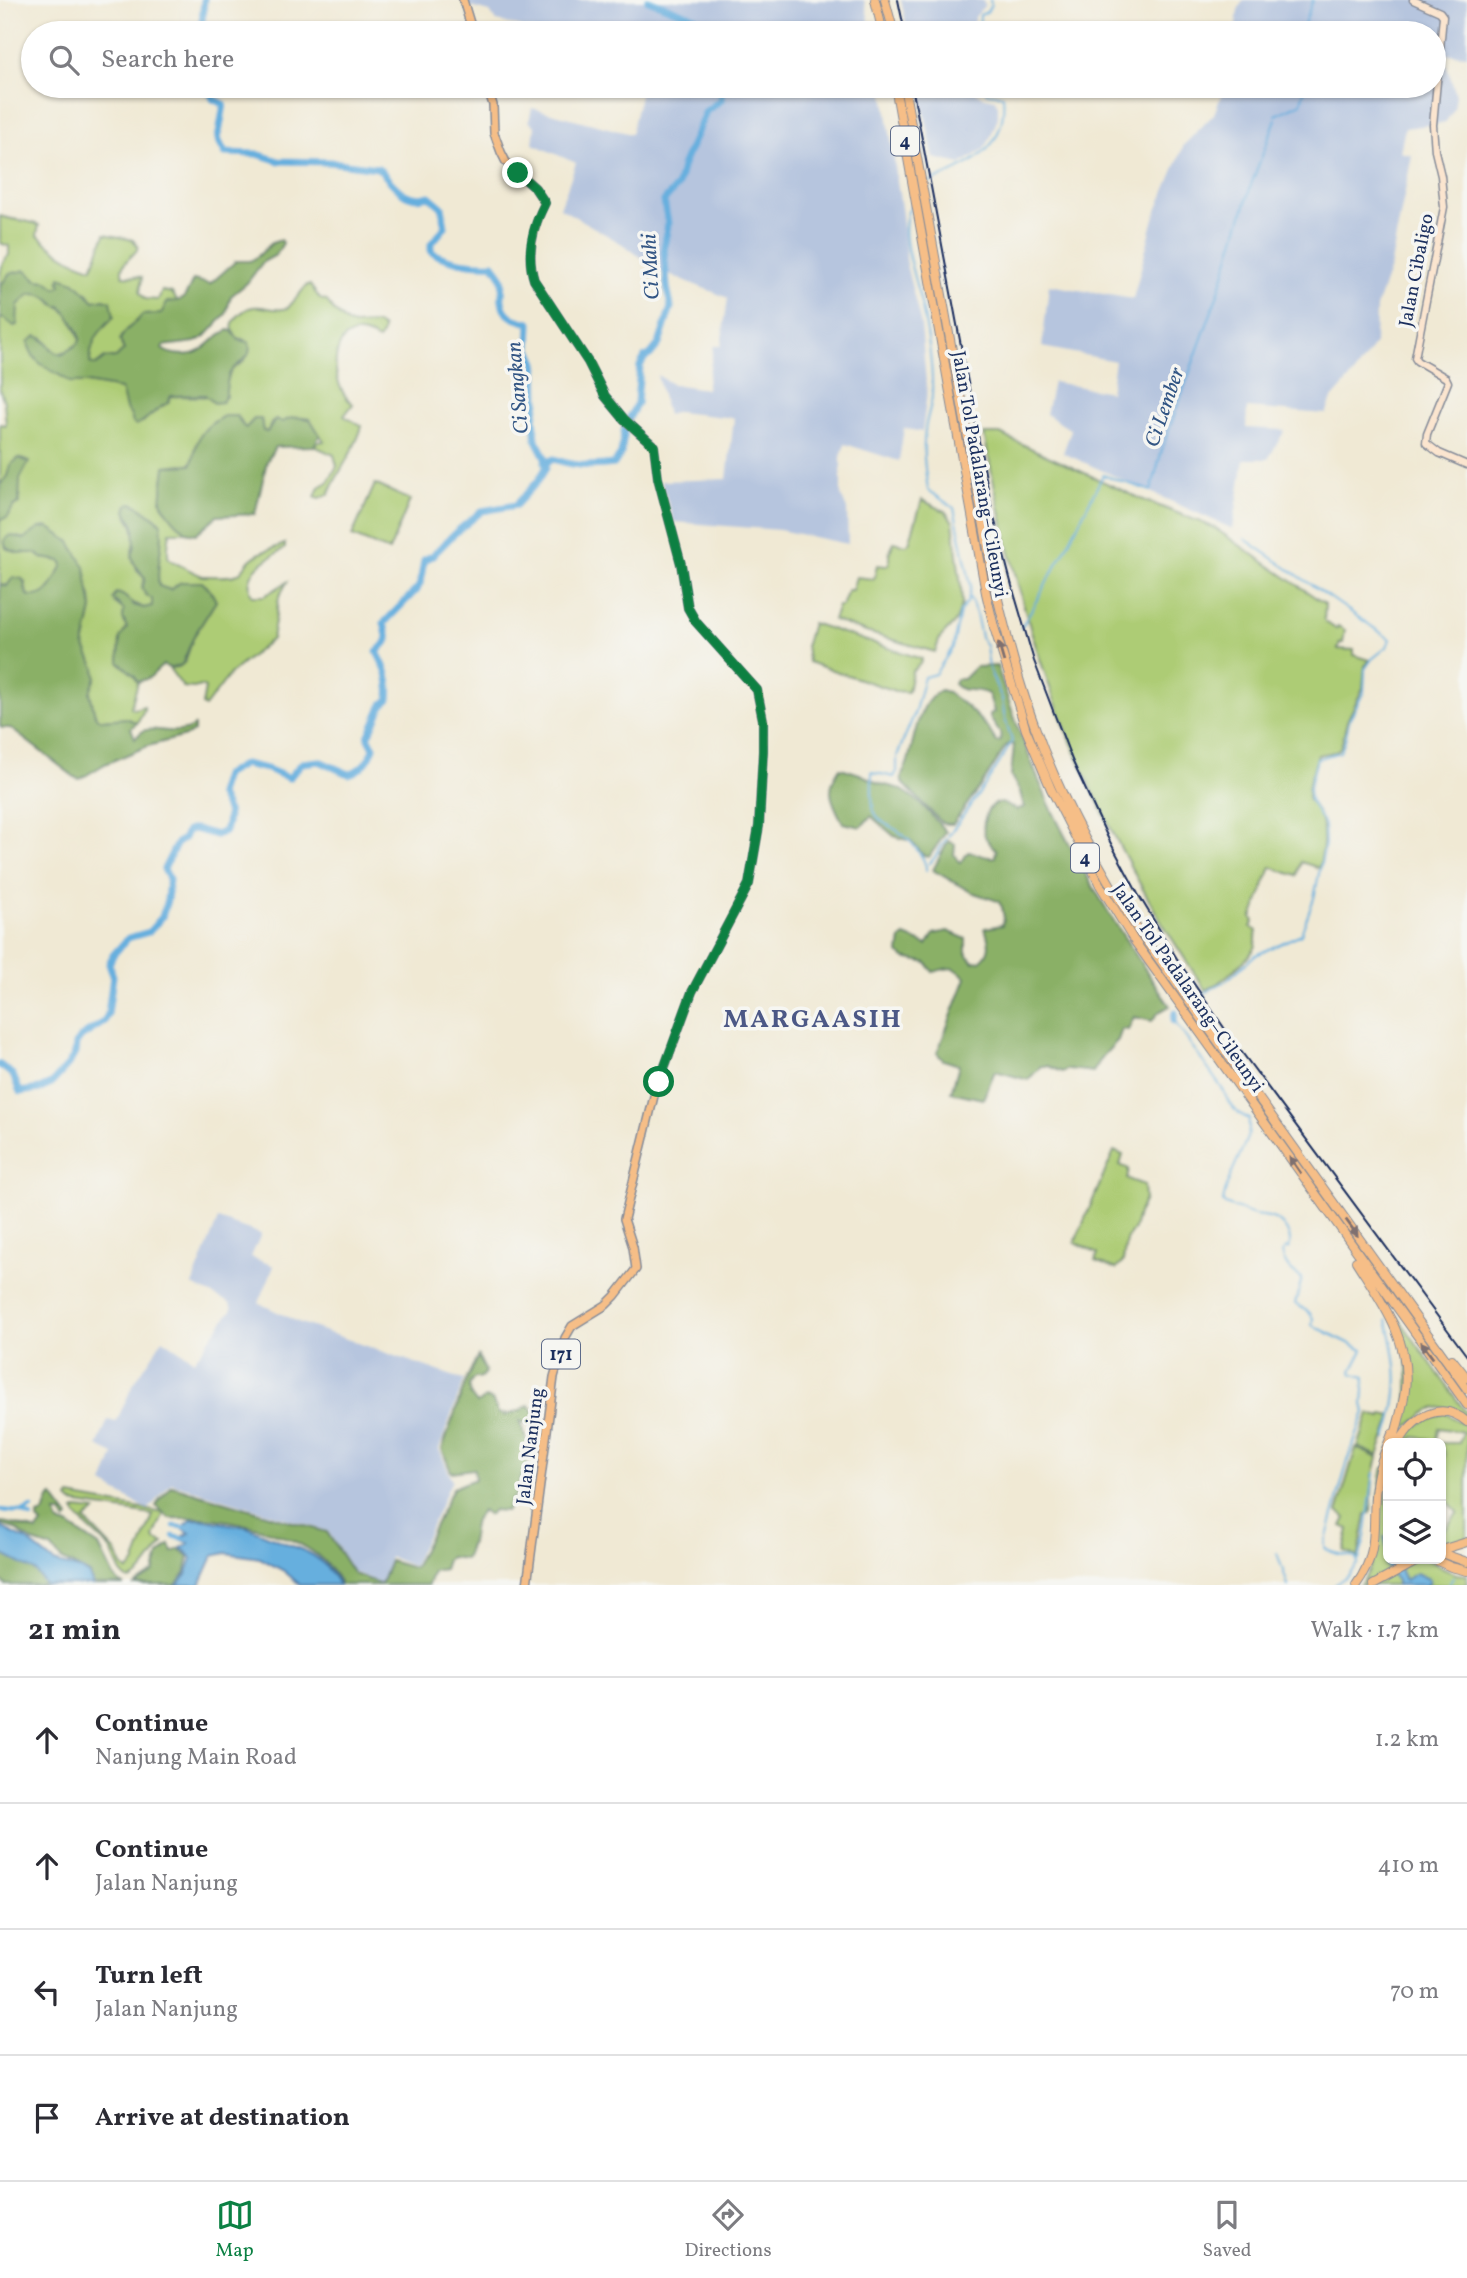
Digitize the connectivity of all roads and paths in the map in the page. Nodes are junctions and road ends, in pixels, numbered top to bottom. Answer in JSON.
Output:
{"nodes":[{"id":1,"x":463,"y":0,"type":"edge"},
{"id":2,"x":875,"y":0,"type":"edge"},
{"id":3,"x":885,"y":0,"type":"edge"},
{"id":4,"x":1413,"y":0,"type":"edge"},
{"id":5,"x":469,"y":21,"type":"edge"},
{"id":6,"x":880,"y":21,"type":"edge"},
{"id":7,"x":891,"y":21,"type":"edge"},
{"id":8,"x":1443,"y":21,"type":"edge"},
{"id":9,"x":491,"y":98,"type":"edge"},
{"id":10,"x":897,"y":98,"type":"edge"},
{"id":11,"x":906,"y":98,"type":"edge"},
{"id":12,"x":1435,"y":98,"type":"edge"},
{"id":13,"x":922,"y":214,"type":"junction"},
{"id":14,"x":1467,"y":465,"type":"edge"},
{"id":15,"x":1331,"y":1217,"type":"junction"},
{"id":16,"x":1388,"y":1277,"type":"junction"},
{"id":17,"x":1467,"y":1378,"type":"edge"},
{"id":18,"x":1467,"y":1389,"type":"edge"},
{"id":19,"x":1403,"y":1405,"type":"junction"},
{"id":20,"x":1467,"y":1405,"type":"edge"},
{"id":21,"x":1467,"y":1422,"type":"edge"},
{"id":22,"x":1394,"y":1438,"type":"edge"},
{"id":23,"x":1403,"y":1438,"type":"edge"},
{"id":24,"x":1467,"y":1542,"type":"edge"},
{"id":25,"x":1446,"y":1550,"type":"edge"},
{"id":26,"x":1446,"y":1554,"type":"edge"},
{"id":27,"x":1467,"y":1562,"type":"edge"},
{"id":28,"x":1411,"y":1564,"type":"edge"},
{"id":29,"x":1443,"y":1564,"type":"edge"},
{"id":30,"x":1467,"y":1571,"type":"edge"},
{"id":31,"x":527,"y":1585,"type":"edge"},
{"id":32,"x":1356,"y":1585,"type":"edge"},
{"id":33,"x":1373,"y":1585,"type":"edge"}],
"edges":[{"from":1,"to":5,"type":"main road"},
{"from":2,"to":6,"type":"highway"},
{"from":3,"to":7,"type":"highway"},
{"from":4,"to":8,"type":"main road","name":"Jalan Cibaligo"},
{"from":9,"to":31,"type":"main road","name":"Jalan Nanjung","number":"171"},
{"from":10,"to":13,"type":"highway","name":"Jalan Tol Padalarang–Cileunyi","number":"4"},
{"from":11,"to":13,"type":"highway","name":"Jalan Tol Padalarang–Cileunyi","number":"4"},
{"from":12,"to":14,"type":"main road","name":"Jalan Cibaligo"},
{"from":15,"to":13,"type":"highway","name":"Jalan Tol Padalarang–Cileunyi","number":"4","one_way":true},
{"from":13,"to":16,"type":"highway","name":"Jalan Tol Padalarang–Cileunyi","number":"4","one_way":true},
{"from":15,"to":19,"type":"highway"},
{"from":20,"to":15,"type":"highway","name":"Jalan Tol Padalarang–Cileunyi","number":"4","one_way":true},
{"from":16,"to":17,"type":"highway"},
{"from":16,"to":18,"type":"highway","name":"Jalan Tol Padalarang–Cileunyi","number":"4"},
{"from":19,"to":22,"type":"highway"},
{"from":19,"to":32,"type":"highway"},
{"from":21,"to":23,"type":"highway"},
{"from":24,"to":25,"type":"highway"},
{"from":26,"to":27,"type":"highway"},
{"from":28,"to":33,"type":"highway"},
{"from":29,"to":30,"type":"highway"}]}
